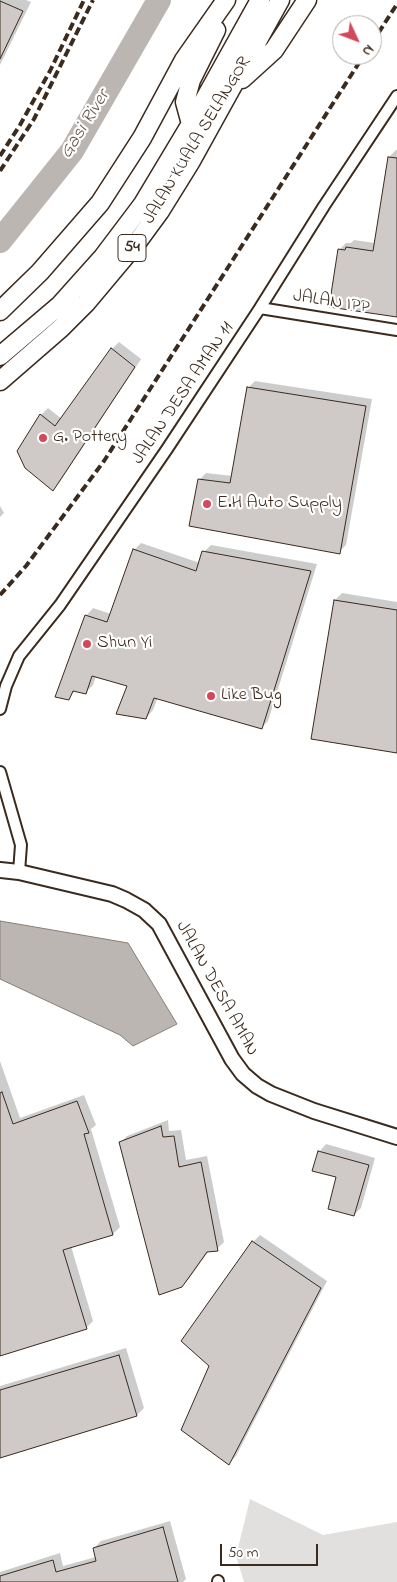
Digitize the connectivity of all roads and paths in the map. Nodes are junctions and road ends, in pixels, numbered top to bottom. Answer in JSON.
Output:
{"nodes":[{"id":1,"x":226,"y":0,"type":"edge"},
{"id":2,"x":231,"y":0,"type":"edge"},
{"id":3,"x":260,"y":0,"type":"edge"},
{"id":4,"x":280,"y":0,"type":"edge"},
{"id":5,"x":307,"y":0,"type":"edge"},
{"id":6,"x":231,"y":89,"type":"junction"},
{"id":7,"x":397,"y":96,"type":"edge"},
{"id":8,"x":191,"y":124,"type":"junction"},
{"id":9,"x":260,"y":308,"type":"junction"},
{"id":10,"x":0,"y":311,"type":"edge"},
{"id":11,"x":397,"y":330,"type":"edge"},
{"id":12,"x":0,"y":356,"type":"edge"},
{"id":13,"x":0,"y":381,"type":"edge"},
{"id":14,"x":0,"y":709,"type":"edge"},
{"id":15,"x":0,"y":772,"type":"edge"},
{"id":16,"x":0,"y":870,"type":"edge"},
{"id":17,"x":18,"y":872,"type":"junction"},
{"id":18,"x":397,"y":1137,"type":"edge"}],
"edges":[{"from":1,"to":10,"type":"highway"},
{"from":2,"to":8,"type":"highway"},
{"from":3,"to":8,"type":"highway","name":"JALAN KUALA SELANGOR","number":"54"},
{"from":4,"to":6,"type":"highway","name":"JALAN KUALA SELANGOR","number":"54"},
{"from":5,"to":6,"type":"highway"},
{"from":6,"to":13,"type":"highway","name":"JALAN KUALA SELANGOR","number":"54"},
{"from":7,"to":9,"type":"street","name":"JALAN DESA AMAN 11"},
{"from":8,"to":12,"type":"highway","name":"JALAN KUALA SELANGOR","number":"54"},
{"from":9,"to":11,"type":"street","name":"JALAN IPP"},
{"from":9,"to":14,"type":"street","name":"JALAN DESA AMAN 11"},
{"from":15,"to":17,"type":"street"},
{"from":16,"to":17,"type":"street","name":"JALAN DESA AMAN"},
{"from":17,"to":18,"type":"street","name":"JALAN DESA AMAN"}]}
